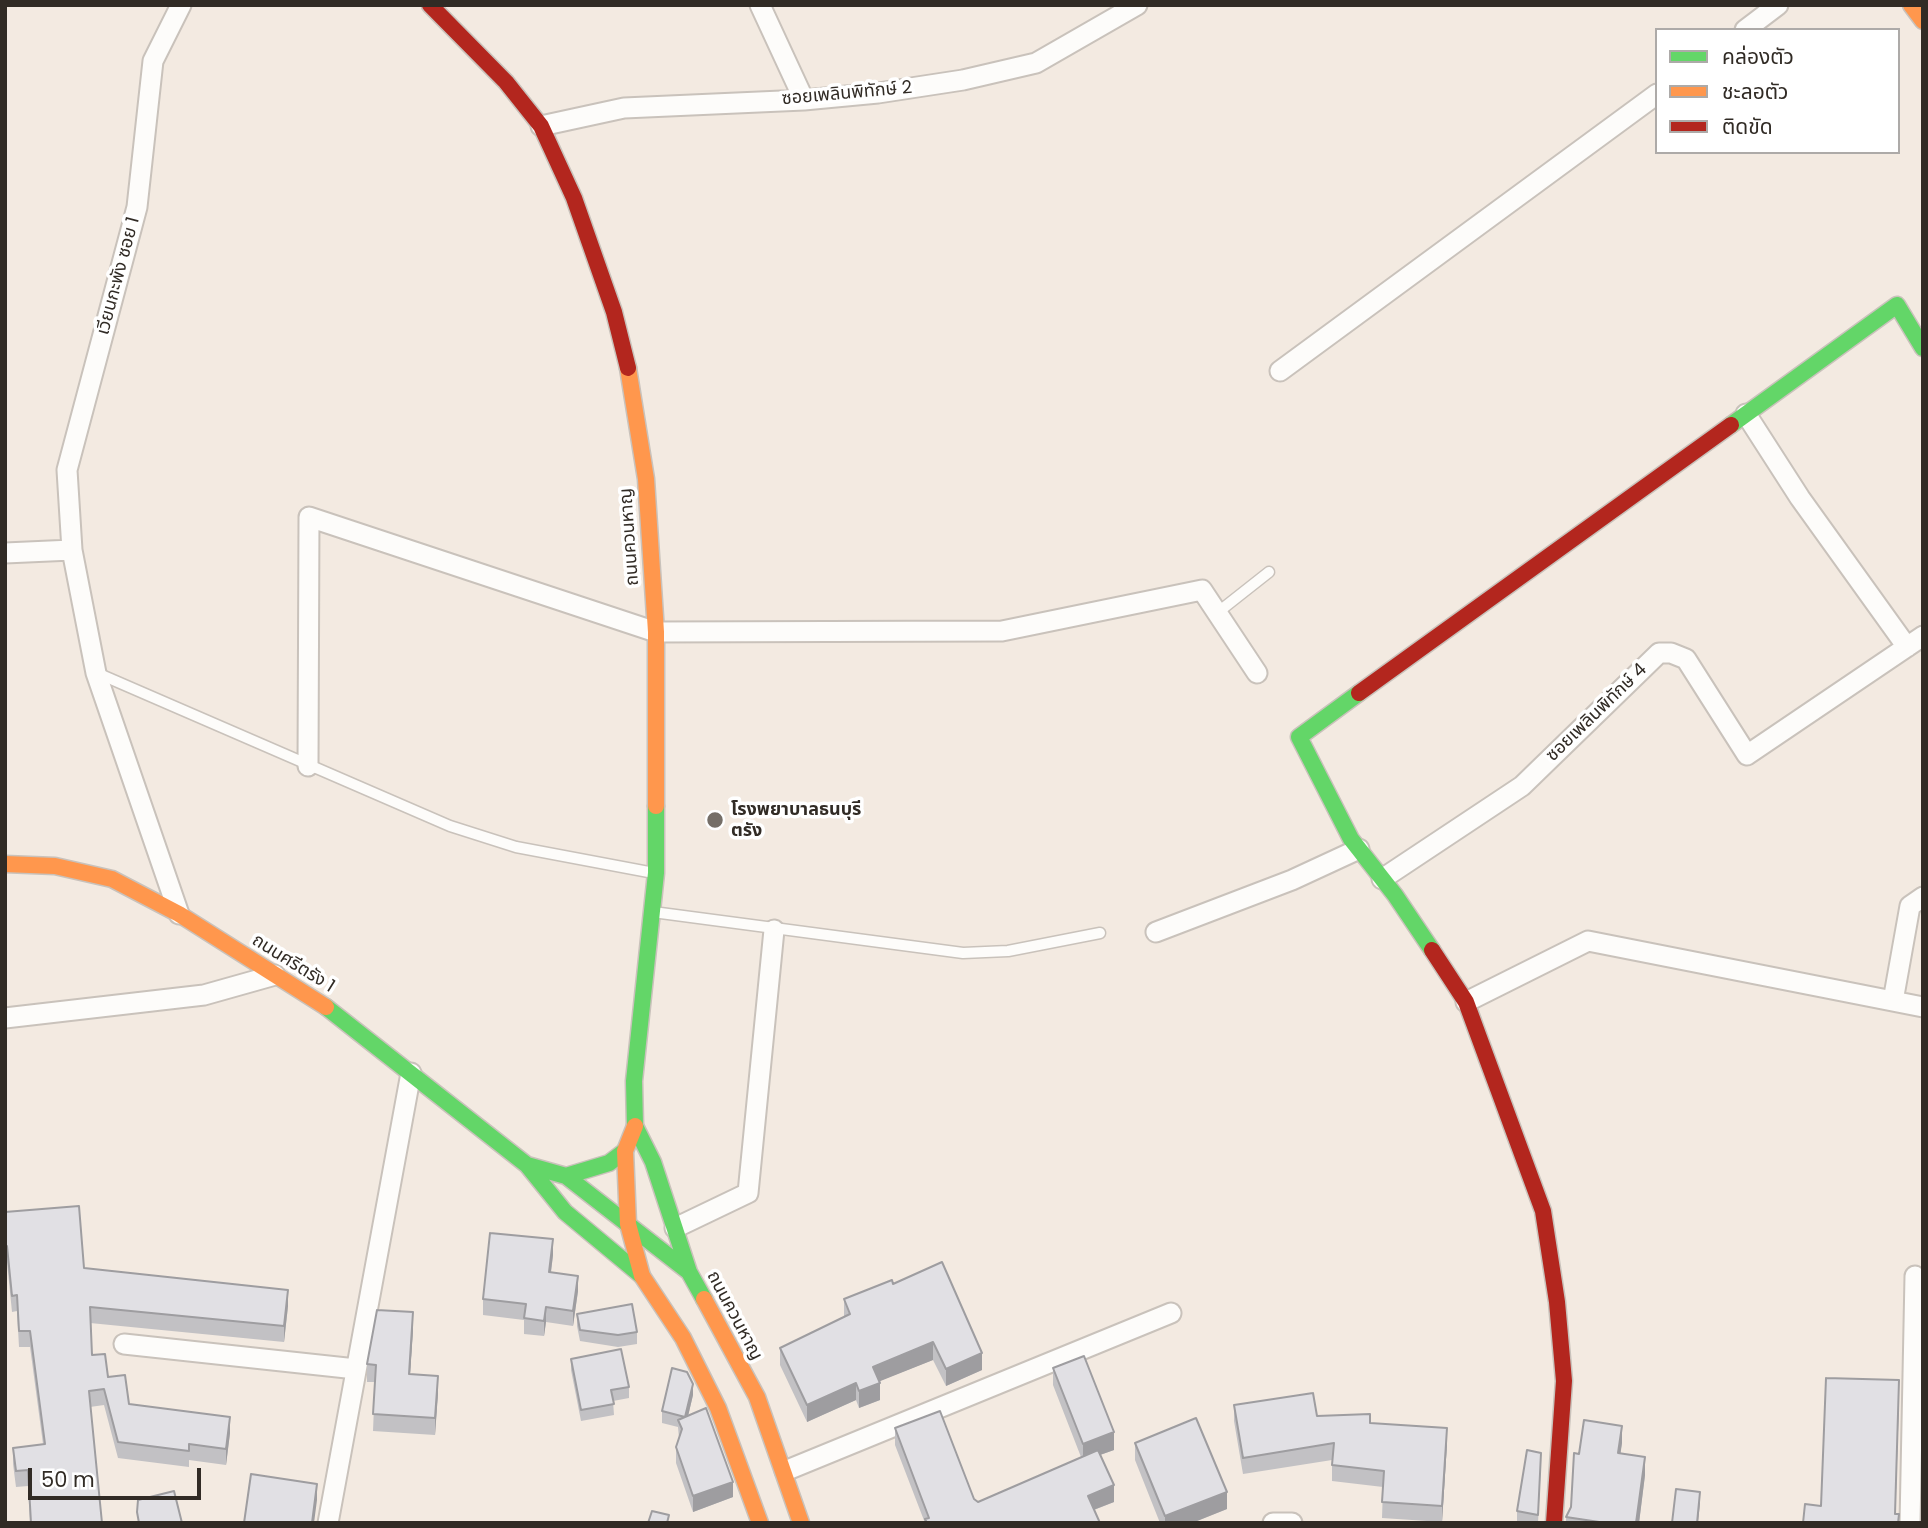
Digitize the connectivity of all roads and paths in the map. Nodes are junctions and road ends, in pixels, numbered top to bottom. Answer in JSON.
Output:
{"nodes":[{"id":1,"x":180,"y":5,"type":"edge"},
{"id":2,"x":430,"y":5,"type":"edge"},
{"id":3,"x":760,"y":5,"type":"edge"},
{"id":4,"x":1778,"y":5,"type":"edge"},
{"id":5,"x":1911,"y":5,"type":"edge"},
{"id":6,"x":1131,"y":7,"type":"edge"},
{"id":7,"x":1923,"y":21,"type":"edge"},
{"id":8,"x":1748,"y":28,"type":"edge"},
{"id":9,"x":1655,"y":95,"type":"edge"},
{"id":10,"x":804,"y":100,"type":"junction"},
{"id":11,"x":541,"y":126,"type":"junction"},
{"id":12,"x":1923,"y":348,"type":"edge"},
{"id":13,"x":1280,"y":371,"type":"dead end"},
{"id":14,"x":1746,"y":414,"type":"junction"},
{"id":15,"x":72,"y":550,"type":"junction"},
{"id":16,"x":5,"y":553,"type":"edge"},
{"id":17,"x":1269,"y":572,"type":"dead end"},
{"id":18,"x":1217,"y":613,"type":"junction"},
{"id":19,"x":656,"y":632,"type":"junction"},
{"id":20,"x":1915,"y":641,"type":"edge"},
{"id":21,"x":96,"y":673,"type":"junction"},
{"id":22,"x":1257,"y":673,"type":"dead end"},
{"id":23,"x":308,"y":766,"type":"junction"},
{"id":24,"x":1359,"y":849,"type":"junction"},
{"id":25,"x":5,"y":864,"type":"edge"},
{"id":26,"x":656,"y":873,"type":"junction"},
{"id":27,"x":1382,"y":879,"type":"junction"},
{"id":28,"x":1923,"y":897,"type":"edge"},
{"id":29,"x":653,"y":912,"type":"junction"},
{"id":30,"x":179,"y":914,"type":"junction"},
{"id":31,"x":774,"y":930,"type":"junction"},
{"id":32,"x":1156,"y":932,"type":"dead end"},
{"id":33,"x":1100,"y":933,"type":"dead end"},
{"id":34,"x":275,"y":975,"type":"junction"},
{"id":35,"x":1894,"y":1001,"type":"junction"},
{"id":36,"x":1466,"y":1002,"type":"junction"},
{"id":37,"x":1923,"y":1007,"type":"edge"},
{"id":38,"x":5,"y":1018,"type":"edge"},
{"id":39,"x":411,"y":1073,"type":"junction"},
{"id":40,"x":635,"y":1126,"type":"junction"},
{"id":41,"x":625,"y":1151,"type":"junction"},
{"id":42,"x":527,"y":1165,"type":"junction"},
{"id":43,"x":566,"y":1176,"type":"junction"},
{"id":44,"x":628,"y":1224,"type":"junction"},
{"id":45,"x":675,"y":1228,"type":"junction"},
{"id":46,"x":689,"y":1272,"type":"junction"},
{"id":47,"x":642,"y":1276,"type":"junction"},
{"id":48,"x":1915,"y":1276,"type":"dead end"},
{"id":49,"x":1171,"y":1313,"type":"dead end"},
{"id":50,"x":124,"y":1344,"type":"dead end"},
{"id":51,"x":356,"y":1369,"type":"junction"},
{"id":52,"x":785,"y":1471,"type":"junction"},
{"id":53,"x":328,"y":1523,"type":"edge"},
{"id":54,"x":760,"y":1523,"type":"edge"},
{"id":55,"x":801,"y":1523,"type":"edge"},
{"id":56,"x":1273,"y":1523,"type":"edge"},
{"id":57,"x":1292,"y":1523,"type":"edge"},
{"id":58,"x":1554,"y":1523,"type":"edge"},
{"id":59,"x":1910,"y":1523,"type":"edge"}],
"edges":[{"from":1,"to":15,"type":"street","name":"เวียนกะพัง ซอย 1"},
{"from":2,"to":11,"type":"street","name":"ถนนควนหาญ"},
{"from":3,"to":10,"type":"street"},
{"from":4,"to":8,"type":"street"},
{"from":5,"to":7,"type":"street"},
{"from":6,"to":10,"type":"street","name":"ซอยเพลินพิทักษ์ 2"},
{"from":9,"to":13,"type":"street"},
{"from":10,"to":11,"type":"street","name":"ซอยเพลินพิทักษ์ 2"},
{"from":11,"to":19,"type":"street","name":"ถนนควนหาญ"},
{"from":12,"to":14,"type":"street"},
{"from":14,"to":20,"type":"street"},
{"from":14,"to":24,"type":"street"},
{"from":15,"to":16,"type":"street"},
{"from":15,"to":21,"type":"street","name":"เวียนกะพัง ซอย 1"},
{"from":17,"to":18,"type":"lane"},
{"from":18,"to":19,"type":"street"},
{"from":18,"to":22,"type":"street"},
{"from":19,"to":23,"type":"street"},
{"from":19,"to":26,"type":"street","name":"ถนนควนหาญ"},
{"from":20,"to":27,"type":"street","name":"ซอยเพลินพิทักษ์ 4"},
{"from":21,"to":23,"type":"lane"},
{"from":21,"to":30,"type":"street","name":"เวียนกะพัง ซอย 1"},
{"from":23,"to":26,"type":"lane"},
{"from":24,"to":27,"type":"street"},
{"from":24,"to":32,"type":"street"},
{"from":25,"to":30,"type":"street","name":"ถนนศรีตรัง 1"},
{"from":26,"to":29,"type":"street","name":"ถนนควนหาญ"},
{"from":27,"to":36,"type":"street"},
{"from":28,"to":35,"type":"street"},
{"from":29,"to":31,"type":"lane"},
{"from":29,"to":40,"type":"street","name":"ถนนควนหาญ"},
{"from":30,"to":34,"type":"street","name":"ถนนศรีตรัง 1"},
{"from":31,"to":33,"type":"lane"},
{"from":31,"to":45,"type":"street"},
{"from":34,"to":38,"type":"street"},
{"from":34,"to":39,"type":"street","name":"ถนนศรีตรัง 1"},
{"from":35,"to":36,"type":"street"},
{"from":35,"to":37,"type":"street"},
{"from":36,"to":58,"type":"street"},
{"from":39,"to":42,"type":"street","name":"ถนนศรีตรัง 1"},
{"from":39,"to":51,"type":"street"},
{"from":40,"to":41,"type":"street","name":"ถนนควนหาญ"},
{"from":40,"to":45,"type":"street","name":"ถนนควนหาญ"},
{"from":41,"to":43,"type":"street"},
{"from":41,"to":44,"type":"street","name":"ถนนควนหาญ"},
{"from":42,"to":43,"type":"street","name":"ถนนศรีตรัง 1"},
{"from":42,"to":47,"type":"street","name":"ถนนศรีตรัง 1"},
{"from":43,"to":44,"type":"street","name":"ถนนศรีตรัง 1"},
{"from":44,"to":46,"type":"street","name":"ถนนศรีตรัง 1"},
{"from":44,"to":47,"type":"street","name":"ถนนควนหาญ"},
{"from":45,"to":46,"type":"street","name":"ถนนควนหาญ"},
{"from":46,"to":52,"type":"street","name":"ถนนควนหาญ"},
{"from":47,"to":54,"type":"street","name":"ถนนควนหาญ"},
{"from":48,"to":59,"type":"street"},
{"from":49,"to":52,"type":"street"},
{"from":50,"to":51,"type":"street"},
{"from":51,"to":53,"type":"street"},
{"from":52,"to":55,"type":"street","name":"ถนนควนหาญ"},
{"from":56,"to":57,"type":"street"}]}
